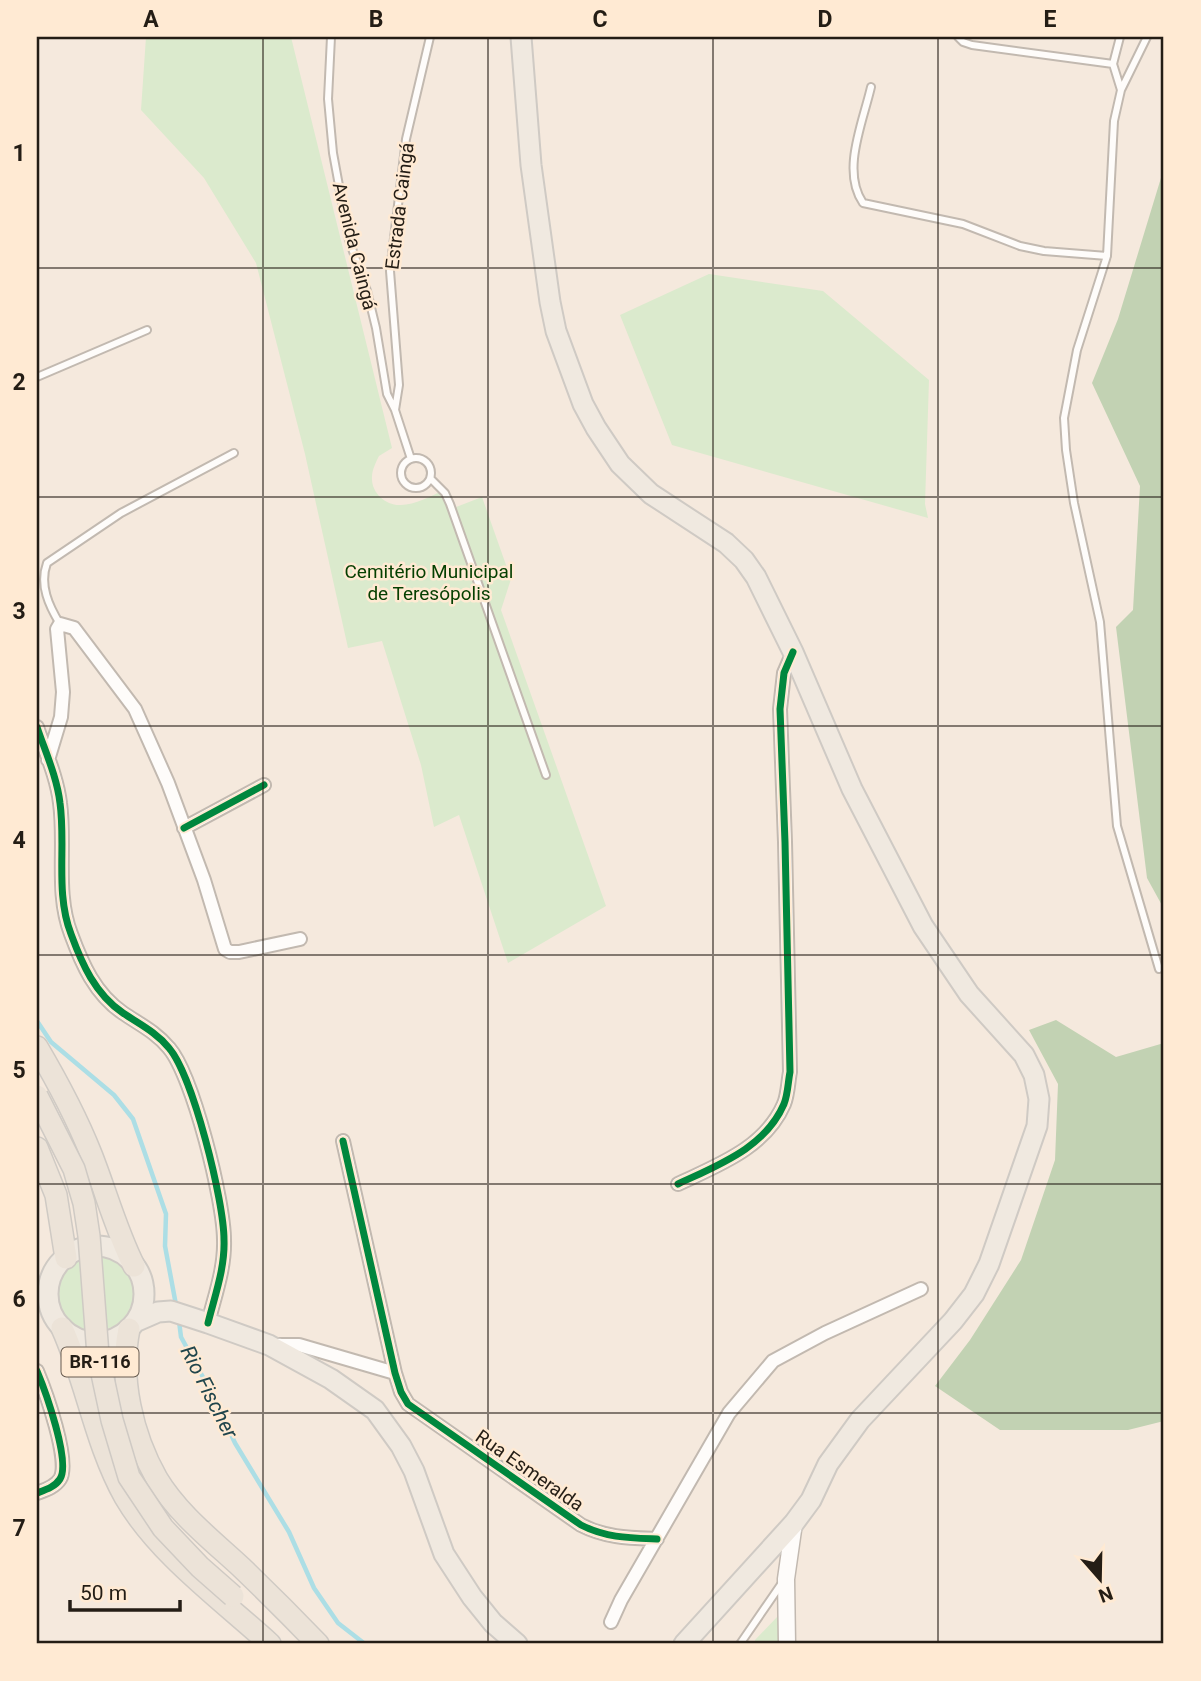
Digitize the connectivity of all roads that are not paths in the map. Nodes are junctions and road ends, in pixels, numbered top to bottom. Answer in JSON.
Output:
{"nodes":[{"id":1,"x":331,"y":37,"type":"edge"},
{"id":2,"x":430,"y":37,"type":"edge"},
{"id":3,"x":521,"y":37,"type":"edge"},
{"id":4,"x":958,"y":37,"type":"edge"},
{"id":5,"x":1119,"y":37,"type":"edge"},
{"id":6,"x":1147,"y":37,"type":"edge"},
{"id":7,"x":1113,"y":64,"type":"junction"},
{"id":8,"x":871,"y":87,"type":"dead end"},
{"id":9,"x":1121,"y":90,"type":"junction"},
{"id":10,"x":1107,"y":256,"type":"junction"},
{"id":11,"x":147,"y":330,"type":"dead end"},
{"id":12,"x":37,"y":377,"type":"edge"},
{"id":13,"x":395,"y":410,"type":"junction"},
{"id":14,"x":234,"y":453,"type":"dead end"},
{"id":15,"x":411,"y":459,"type":"junction"},
{"id":16,"x":431,"y":479,"type":"junction"},
{"id":17,"x":60,"y":624,"type":"junction"},
{"id":18,"x":793,"y":652,"type":"junction"},
{"id":19,"x":37,"y":727,"type":"edge"},
{"id":20,"x":48,"y":760,"type":"junction"},
{"id":21,"x":546,"y":775,"type":"dead end"},
{"id":22,"x":264,"y":785,"type":"dead end"},
{"id":23,"x":184,"y":828,"type":"junction"},
{"id":24,"x":300,"y":939,"type":"dead end"},
{"id":25,"x":1159,"y":969,"type":"dead end"},
{"id":26,"x":37,"y":1047,"type":"edge"},
{"id":27,"x":37,"y":1096,"type":"edge"},
{"id":28,"x":343,"y":1141,"type":"dead end"},
{"id":29,"x":37,"y":1148,"type":"edge"},
{"id":30,"x":678,"y":1184,"type":"dead end"},
{"id":31,"x":63,"y":1261,"type":"junction"},
{"id":32,"x":138,"y":1272,"type":"junction"},
{"id":33,"x":37,"y":1277,"type":"edge"},
{"id":34,"x":921,"y":1289,"type":"dead end"},
{"id":35,"x":172,"y":1312,"type":"junction"},
{"id":36,"x":50,"y":1313,"type":"edge"},
{"id":37,"x":201,"y":1321,"type":"junction"},
{"id":38,"x":132,"y":1325,"type":"junction"},
{"id":39,"x":269,"y":1345,"type":"junction"},
{"id":40,"x":37,"y":1371,"type":"edge"},
{"id":41,"x":395,"y":1373,"type":"junction"},
{"id":42,"x":37,"y":1493,"type":"edge"},
{"id":43,"x":794,"y":1523,"type":"junction"},
{"id":44,"x":657,"y":1539,"type":"junction"},
{"id":45,"x":786,"y":1579,"type":"junction"},
{"id":46,"x":611,"y":1622,"type":"dead end"},
{"id":47,"x":270,"y":1644,"type":"edge"},
{"id":48,"x":286,"y":1644,"type":"edge"},
{"id":49,"x":318,"y":1644,"type":"edge"},
{"id":50,"x":517,"y":1644,"type":"edge"},
{"id":51,"x":684,"y":1644,"type":"edge"},
{"id":52,"x":740,"y":1644,"type":"edge"},
{"id":53,"x":787,"y":1644,"type":"edge"}],
"edges":[{"from":1,"to":13,"type":"lane","name":"Avenida Caingá"},
{"from":2,"to":13,"type":"lane","name":"Estrada Caingá"},
{"from":3,"to":18,"type":"main road"},
{"from":4,"to":7,"type":"lane"},
{"from":5,"to":7,"type":"lane"},
{"from":6,"to":9,"type":"lane"},
{"from":7,"to":9,"type":"lane"},
{"from":8,"to":10,"type":"lane"},
{"from":9,"to":10,"type":"lane"},
{"from":10,"to":25,"type":"lane"},
{"from":11,"to":12,"type":"lane"},
{"from":13,"to":15,"type":"lane","name":"Estrada Caingá"},
{"from":14,"to":17,"type":"lane"},
{"from":15,"to":16,"type":"lane"},
{"from":15,"to":16,"type":"lane"},
{"from":16,"to":21,"type":"lane"},
{"from":17,"to":20,"type":"street"},
{"from":17,"to":23,"type":"street"},
{"from":18,"to":30,"type":"street"},
{"from":18,"to":43,"type":"main road"},
{"from":19,"to":20,"type":"street"},
{"from":20,"to":37,"type":"street"},
{"from":22,"to":23,"type":"street"},
{"from":23,"to":24,"type":"street"},
{"from":26,"to":32,"type":"highway"},
{"from":27,"to":48,"type":"highway","number":"BR-116","bridge":true},
{"from":28,"to":41,"type":"street"},
{"from":29,"to":31,"type":"highway"},
{"from":31,"to":32,"type":"main road"},
{"from":31,"to":33,"type":"main road"},
{"from":31,"to":36,"type":"main road"},
{"from":32,"to":35,"type":"main road"},
{"from":32,"to":38,"type":"main road"},
{"from":34,"to":44,"type":"street"},
{"from":35,"to":37,"type":"main road"},
{"from":35,"to":38,"type":"main road"},
{"from":36,"to":38,"type":"main road"},
{"from":36,"to":47,"type":"highway"},
{"from":37,"to":39,"type":"main road"},
{"from":38,"to":49,"type":"highway"},
{"from":39,"to":41,"type":"street"},
{"from":39,"to":50,"type":"main road"},
{"from":40,"to":42,"type":"street"},
{"from":41,"to":44,"type":"street","name":"Rua Esmeralda"},
{"from":43,"to":45,"type":"street"},
{"from":43,"to":51,"type":"main road"},
{"from":44,"to":46,"type":"street"},
{"from":45,"to":52,"type":"lane"},
{"from":45,"to":53,"type":"street"}]}
